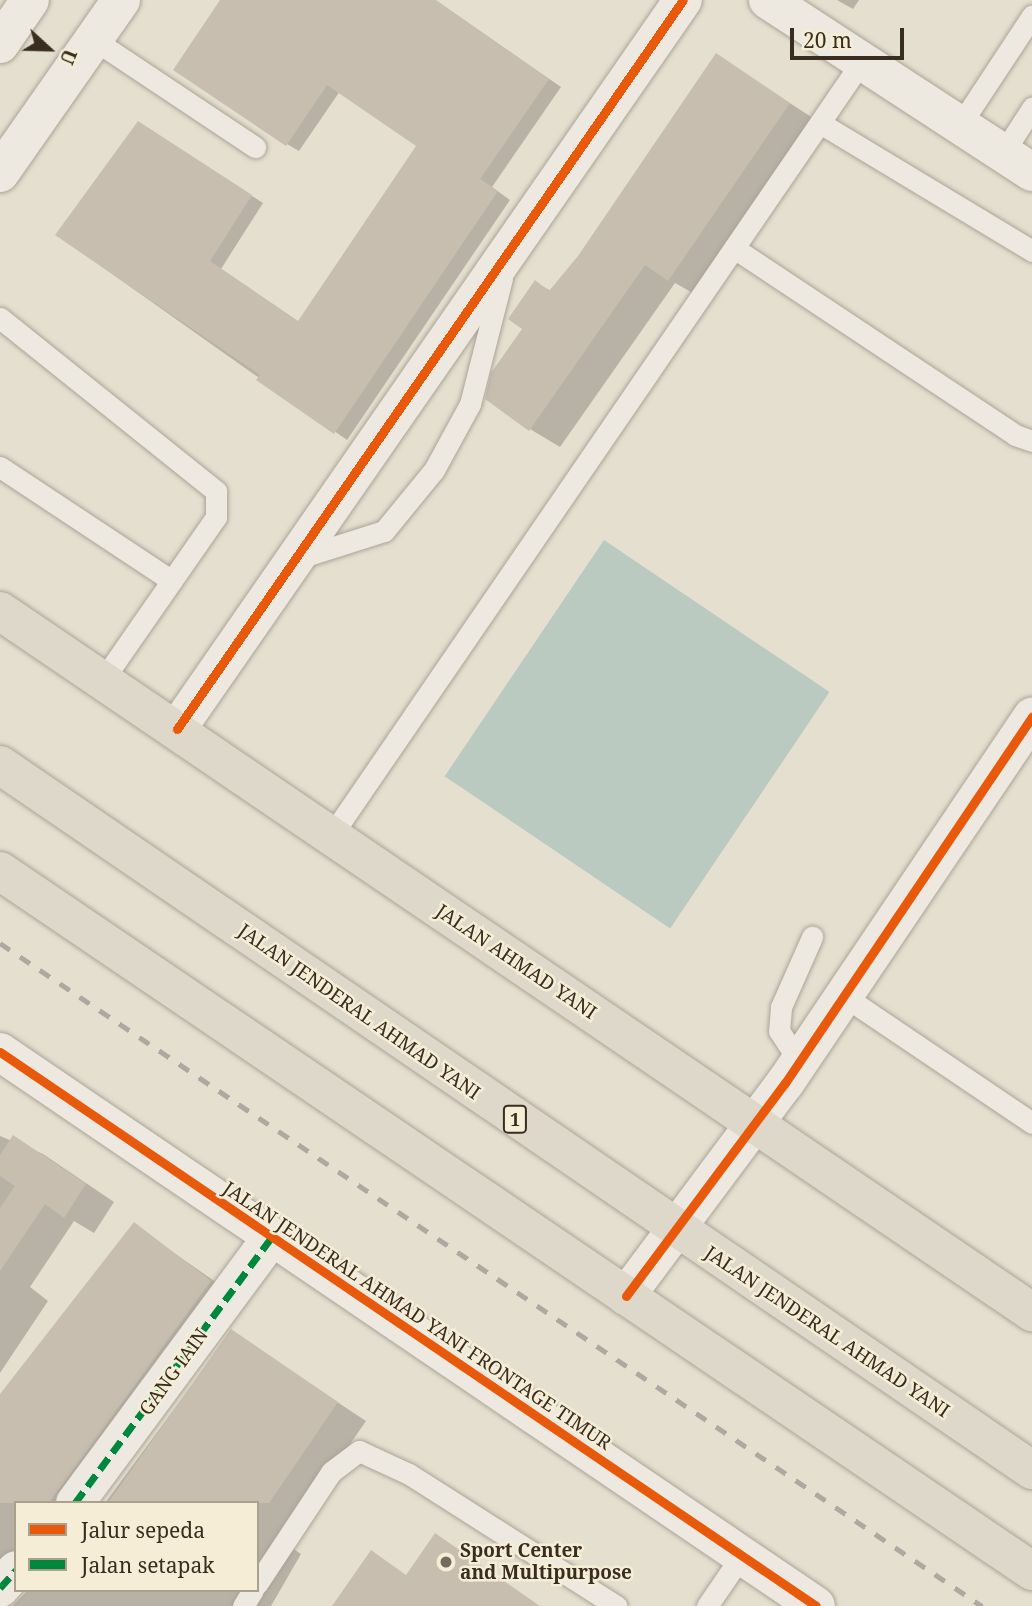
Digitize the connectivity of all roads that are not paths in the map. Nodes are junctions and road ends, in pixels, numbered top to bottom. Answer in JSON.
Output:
{"nodes":[{"id":1,"x":30,"y":0,"type":"edge"},
{"id":2,"x":121,"y":0,"type":"edge"},
{"id":3,"x":683,"y":0,"type":"edge"},
{"id":4,"x":768,"y":0,"type":"edge"},
{"id":5,"x":1032,"y":16,"type":"edge"},
{"id":6,"x":93,"y":39,"type":"junction"},
{"id":7,"x":0,"y":44,"type":"edge"},
{"id":8,"x":862,"y":61,"type":"junction"},
{"id":9,"x":1032,"y":107,"type":"edge"},
{"id":10,"x":820,"y":123,"type":"junction"},
{"id":11,"x":960,"y":125,"type":"junction"},
{"id":12,"x":255,"y":147,"type":"dead end"},
{"id":13,"x":1018,"y":163,"type":"edge"},
{"id":14,"x":0,"y":173,"type":"edge"},
{"id":15,"x":734,"y":248,"type":"junction"},
{"id":16,"x":1032,"y":251,"type":"edge"},
{"id":17,"x":508,"y":252,"type":"junction"},
{"id":18,"x":0,"y":318,"type":"edge"},
{"id":19,"x":1032,"y":441,"type":"edge"},
{"id":20,"x":0,"y":467,"type":"edge"},
{"id":21,"x":298,"y":558,"type":"junction"},
{"id":22,"x":172,"y":581,"type":"junction"},
{"id":23,"x":0,"y":611,"type":"edge"},
{"id":24,"x":102,"y":681,"type":"junction"},
{"id":25,"x":1032,"y":717,"type":"edge"},
{"id":26,"x":177,"y":729,"type":"junction"},
{"id":27,"x":0,"y":765,"type":"edge"},
{"id":28,"x":331,"y":836,"type":"junction"},
{"id":29,"x":0,"y":871,"type":"edge"},
{"id":30,"x":812,"y":937,"type":"dead end"},
{"id":31,"x":844,"y":996,"type":"junction"},
{"id":32,"x":0,"y":1052,"type":"edge"},
{"id":33,"x":800,"y":1063,"type":"junction"},
{"id":34,"x":1032,"y":1123,"type":"edge"},
{"id":35,"x":755,"y":1124,"type":"junction"},
{"id":36,"x":680,"y":1222,"type":"junction"},
{"id":37,"x":270,"y":1239,"type":"junction"},
{"id":38,"x":626,"y":1296,"type":"junction"},
{"id":39,"x":1032,"y":1312,"type":"edge"},
{"id":40,"x":1032,"y":1470,"type":"edge"},
{"id":41,"x":76,"y":1501,"type":"edge"},
{"id":42,"x":742,"y":1555,"type":"junction"},
{"id":43,"x":14,"y":1572,"type":"edge"},
{"id":44,"x":1032,"y":1572,"type":"edge"},
{"id":45,"x":259,"y":1581,"type":"edge"},
{"id":46,"x":0,"y":1588,"type":"edge"},
{"id":47,"x":615,"y":1606,"type":"edge"},
{"id":48,"x":707,"y":1606,"type":"edge"},
{"id":49,"x":816,"y":1606,"type":"edge"}],
"edges":[{"from":1,"to":7,"type":"street"},
{"from":2,"to":6,"type":"street"},
{"from":3,"to":17,"type":"street"},
{"from":4,"to":8,"type":"street"},
{"from":5,"to":11,"type":"lane"},
{"from":6,"to":12,"type":"lane"},
{"from":6,"to":14,"type":"street"},
{"from":8,"to":10,"type":"lane"},
{"from":8,"to":11,"type":"street"},
{"from":9,"to":13,"type":"lane"},
{"from":10,"to":15,"type":"lane"},
{"from":10,"to":16,"type":"lane"},
{"from":11,"to":13,"type":"street"},
{"from":15,"to":19,"type":"lane"},
{"from":15,"to":28,"type":"lane"},
{"from":17,"to":21,"type":"street"},
{"from":17,"to":21,"type":"lane"},
{"from":18,"to":22,"type":"lane"},
{"from":20,"to":22,"type":"lane"},
{"from":21,"to":26,"type":"street"},
{"from":22,"to":24,"type":"lane"},
{"from":23,"to":24,"type":"highway","name":"JALAN AHMAD YANI"},
{"from":24,"to":26,"type":"highway","name":"JALAN AHMAD YANI"},
{"from":25,"to":31,"type":"street"},
{"from":26,"to":28,"type":"highway","name":"JALAN AHMAD YANI"},
{"from":27,"to":36,"type":"highway","name":"JALAN JENDERAL AHMAD YANI","number":"1"},
{"from":28,"to":35,"type":"highway","name":"JALAN AHMAD YANI"},
{"from":29,"to":38,"type":"highway"},
{"from":30,"to":33,"type":"lane"},
{"from":31,"to":33,"type":"street"},
{"from":31,"to":34,"type":"lane"},
{"from":32,"to":37,"type":"street","name":"JALAN JENDERAL AHMAD YANI FRONTAGE TIMUR"},
{"from":33,"to":35,"type":"street"},
{"from":35,"to":36,"type":"street"},
{"from":35,"to":39,"type":"highway","name":"JALAN AHMAD YANI"},
{"from":36,"to":38,"type":"street"},
{"from":36,"to":40,"type":"highway","name":"JALAN JENDERAL AHMAD YANI","number":"1"},
{"from":37,"to":41,"type":"street","name":"GANG IAIN"},
{"from":37,"to":42,"type":"street","name":"JALAN JENDERAL AHMAD YANI FRONTAGE TIMUR"},
{"from":38,"to":44,"type":"highway"},
{"from":42,"to":48,"type":"lane"},
{"from":42,"to":49,"type":"street","name":"JALAN JENDERAL AHMAD YANI FRONTAGE TIMUR"},
{"from":43,"to":46,"type":"street"},
{"from":45,"to":47,"type":"lane"}]}
